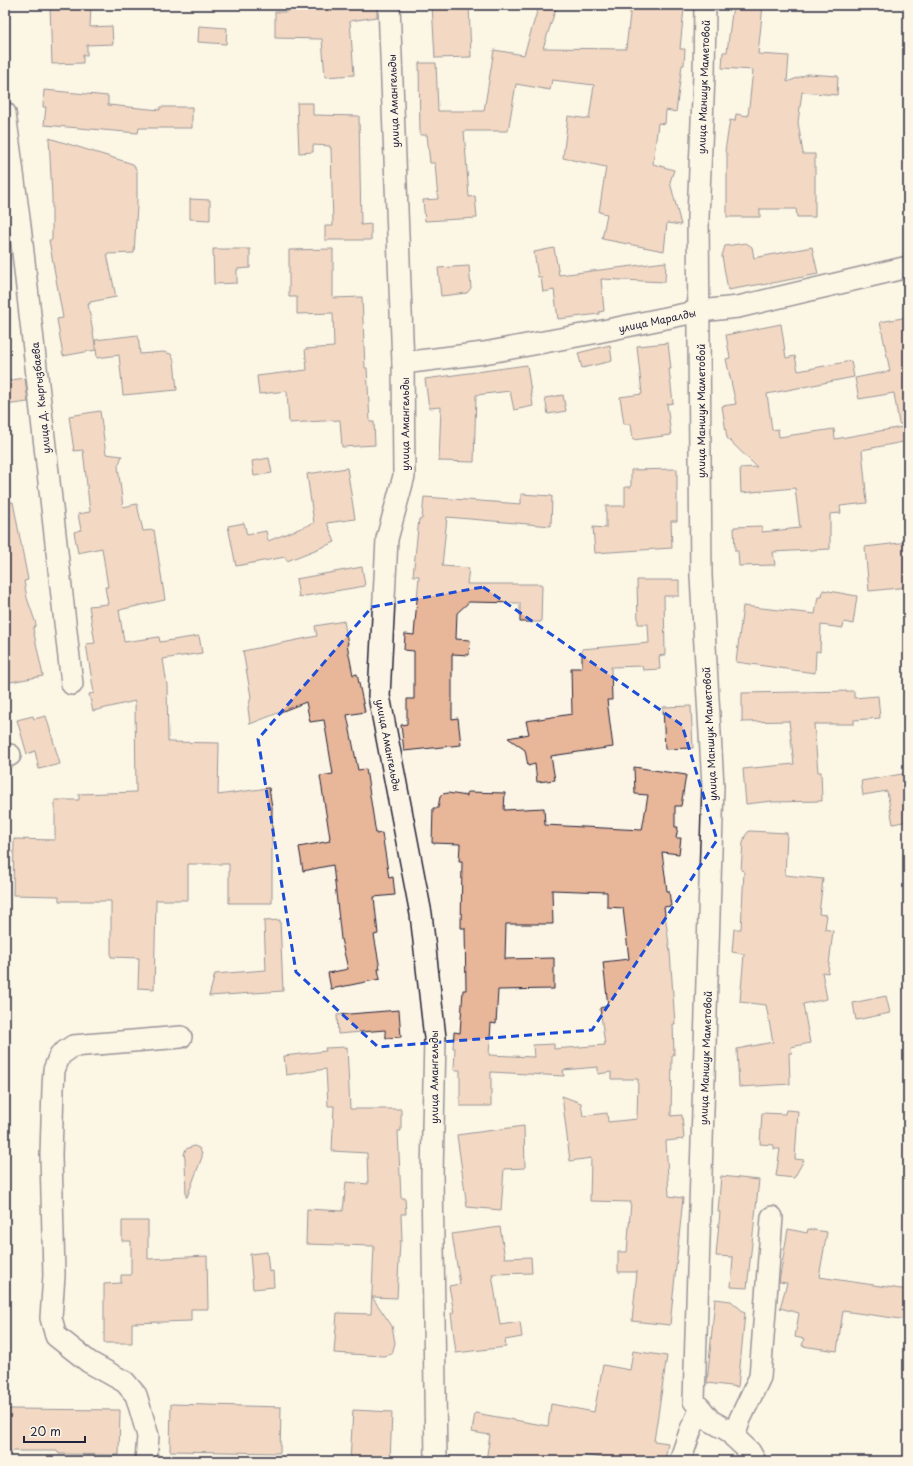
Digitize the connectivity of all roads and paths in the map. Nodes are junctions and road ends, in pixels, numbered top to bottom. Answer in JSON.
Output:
{"nodes":[{"id":1,"x":390,"y":5,"type":"edge"},
{"id":2,"x":705,"y":5,"type":"edge"},
{"id":3,"x":5,"y":113,"type":"edge"},
{"id":4,"x":908,"y":267,"type":"edge"},
{"id":5,"x":700,"y":311,"type":"junction"},
{"id":6,"x":404,"y":363,"type":"junction"},
{"id":7,"x":72,"y":684,"type":"dead end"},
{"id":8,"x":181,"y":1037,"type":"dead end"},
{"id":9,"x":772,"y":1217,"type":"dead end"},
{"id":10,"x":701,"y":1409,"type":"junction"},
{"id":11,"x":734,"y":1437,"type":"junction"},
{"id":12,"x":146,"y":1461,"type":"edge"},
{"id":13,"x":436,"y":1461,"type":"edge"},
{"id":14,"x":680,"y":1461,"type":"edge"},
{"id":15,"x":756,"y":1461,"type":"edge"}],
"edges":[{"from":1,"to":6,"type":"street","name":"улица Амангельды"},
{"from":2,"to":5,"type":"street","name":"улица Маншук Маметовой"},
{"from":3,"to":7,"type":"street","name":"улица Д. Кыргызбаева"},
{"from":4,"to":5,"type":"street","name":"улица Маралды"},
{"from":5,"to":6,"type":"street","name":"улица Маралды"},
{"from":5,"to":10,"type":"street","name":"улица Маншук Маметовой"},
{"from":6,"to":13,"type":"street","name":"улица Амангельды"},
{"from":8,"to":12,"type":"street"},
{"from":9,"to":11,"type":"street"},
{"from":10,"to":11,"type":"street","name":"улица Маншук Маметовой"},
{"from":10,"to":14,"type":"street"},
{"from":11,"to":15,"type":"street","name":"улица Маншук Маметовой"}]}
